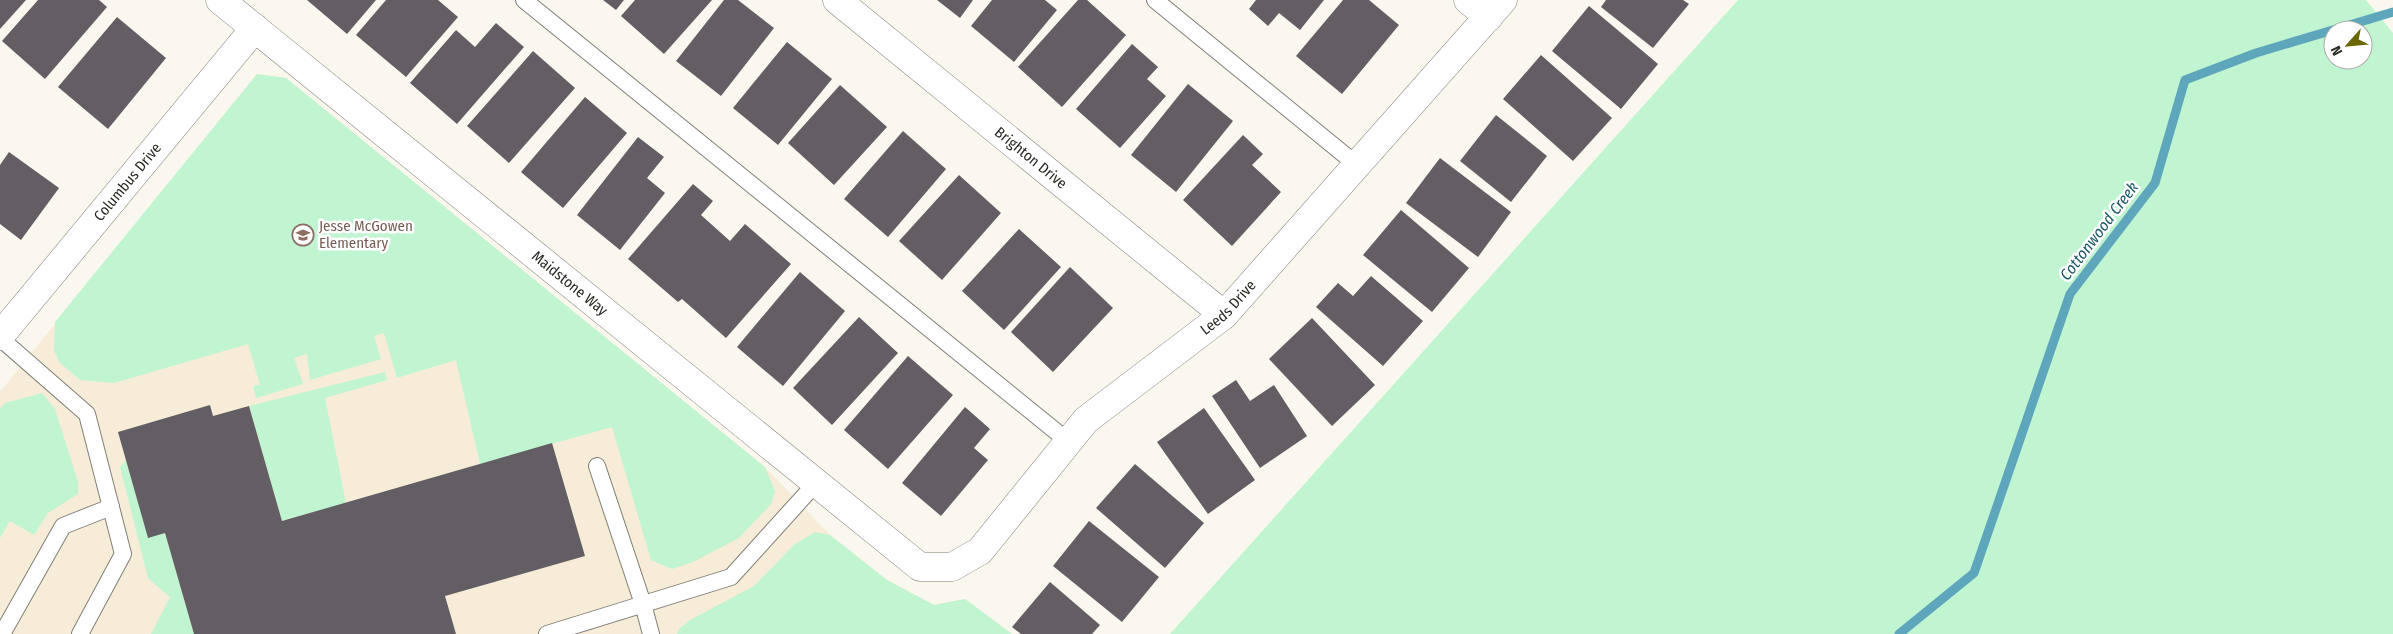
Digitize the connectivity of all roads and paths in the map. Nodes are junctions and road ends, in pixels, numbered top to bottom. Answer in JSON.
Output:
{"nodes":[{"id":1,"x":220,"y":0,"type":"edge"},
{"id":2,"x":524,"y":0,"type":"edge"},
{"id":3,"x":837,"y":0,"type":"edge"},
{"id":4,"x":1155,"y":0,"type":"edge"},
{"id":5,"x":1468,"y":0,"type":"edge"},
{"id":6,"x":1496,"y":9,"type":"edge"},
{"id":7,"x":255,"y":28,"type":"junction"},
{"id":8,"x":1357,"y":165,"type":"junction"},
{"id":9,"x":1224,"y":315,"type":"junction"},
{"id":10,"x":0,"y":337,"type":"edge"},
{"id":11,"x":1068,"y":442,"type":"junction"},
{"id":12,"x":597,"y":466,"type":"dead end"},
{"id":13,"x":816,"y":483,"type":"junction"},
{"id":14,"x":111,"y":507,"type":"junction"},
{"id":15,"x":920,"y":567,"type":"joint"},
{"id":16,"x":643,"y":604,"type":"junction"},
{"id":17,"x":571,"y":630,"type":"edge"},
{"id":18,"x":2,"y":634,"type":"edge"},
{"id":19,"x":80,"y":634,"type":"edge"},
{"id":20,"x":547,"y":634,"type":"edge"},
{"id":21,"x":651,"y":634,"type":"edge"}],
"edges":[{"from":1,"to":7,"type":"street","name":"Maidstone Way"},
{"from":2,"to":11,"type":"lane"},
{"from":3,"to":9,"type":"street","name":"Brighton Drive"},
{"from":4,"to":8,"type":"lane"},
{"from":5,"to":6,"type":"street"},
{"from":6,"to":8,"type":"street","name":"Leeds Drive"},
{"from":7,"to":10,"type":"street","name":"Columbus Drive"},
{"from":7,"to":13,"type":"street","name":"Maidstone Way"},
{"from":8,"to":9,"type":"street","name":"Leeds Drive"},
{"from":9,"to":11,"type":"street","name":"Leeds Drive"},
{"from":10,"to":14,"type":"lane"},
{"from":11,"to":15,"type":"street","name":"Leeds Drive"},
{"from":12,"to":16,"type":"lane"},
{"from":13,"to":15,"type":"street","name":"Maidstone Way"},
{"from":13,"to":16,"type":"lane"},
{"from":14,"to":18,"type":"lane"},
{"from":14,"to":19,"type":"lane"},
{"from":16,"to":17,"type":"lane"},
{"from":16,"to":21,"type":"lane"},
{"from":17,"to":20,"type":"lane"}]}
